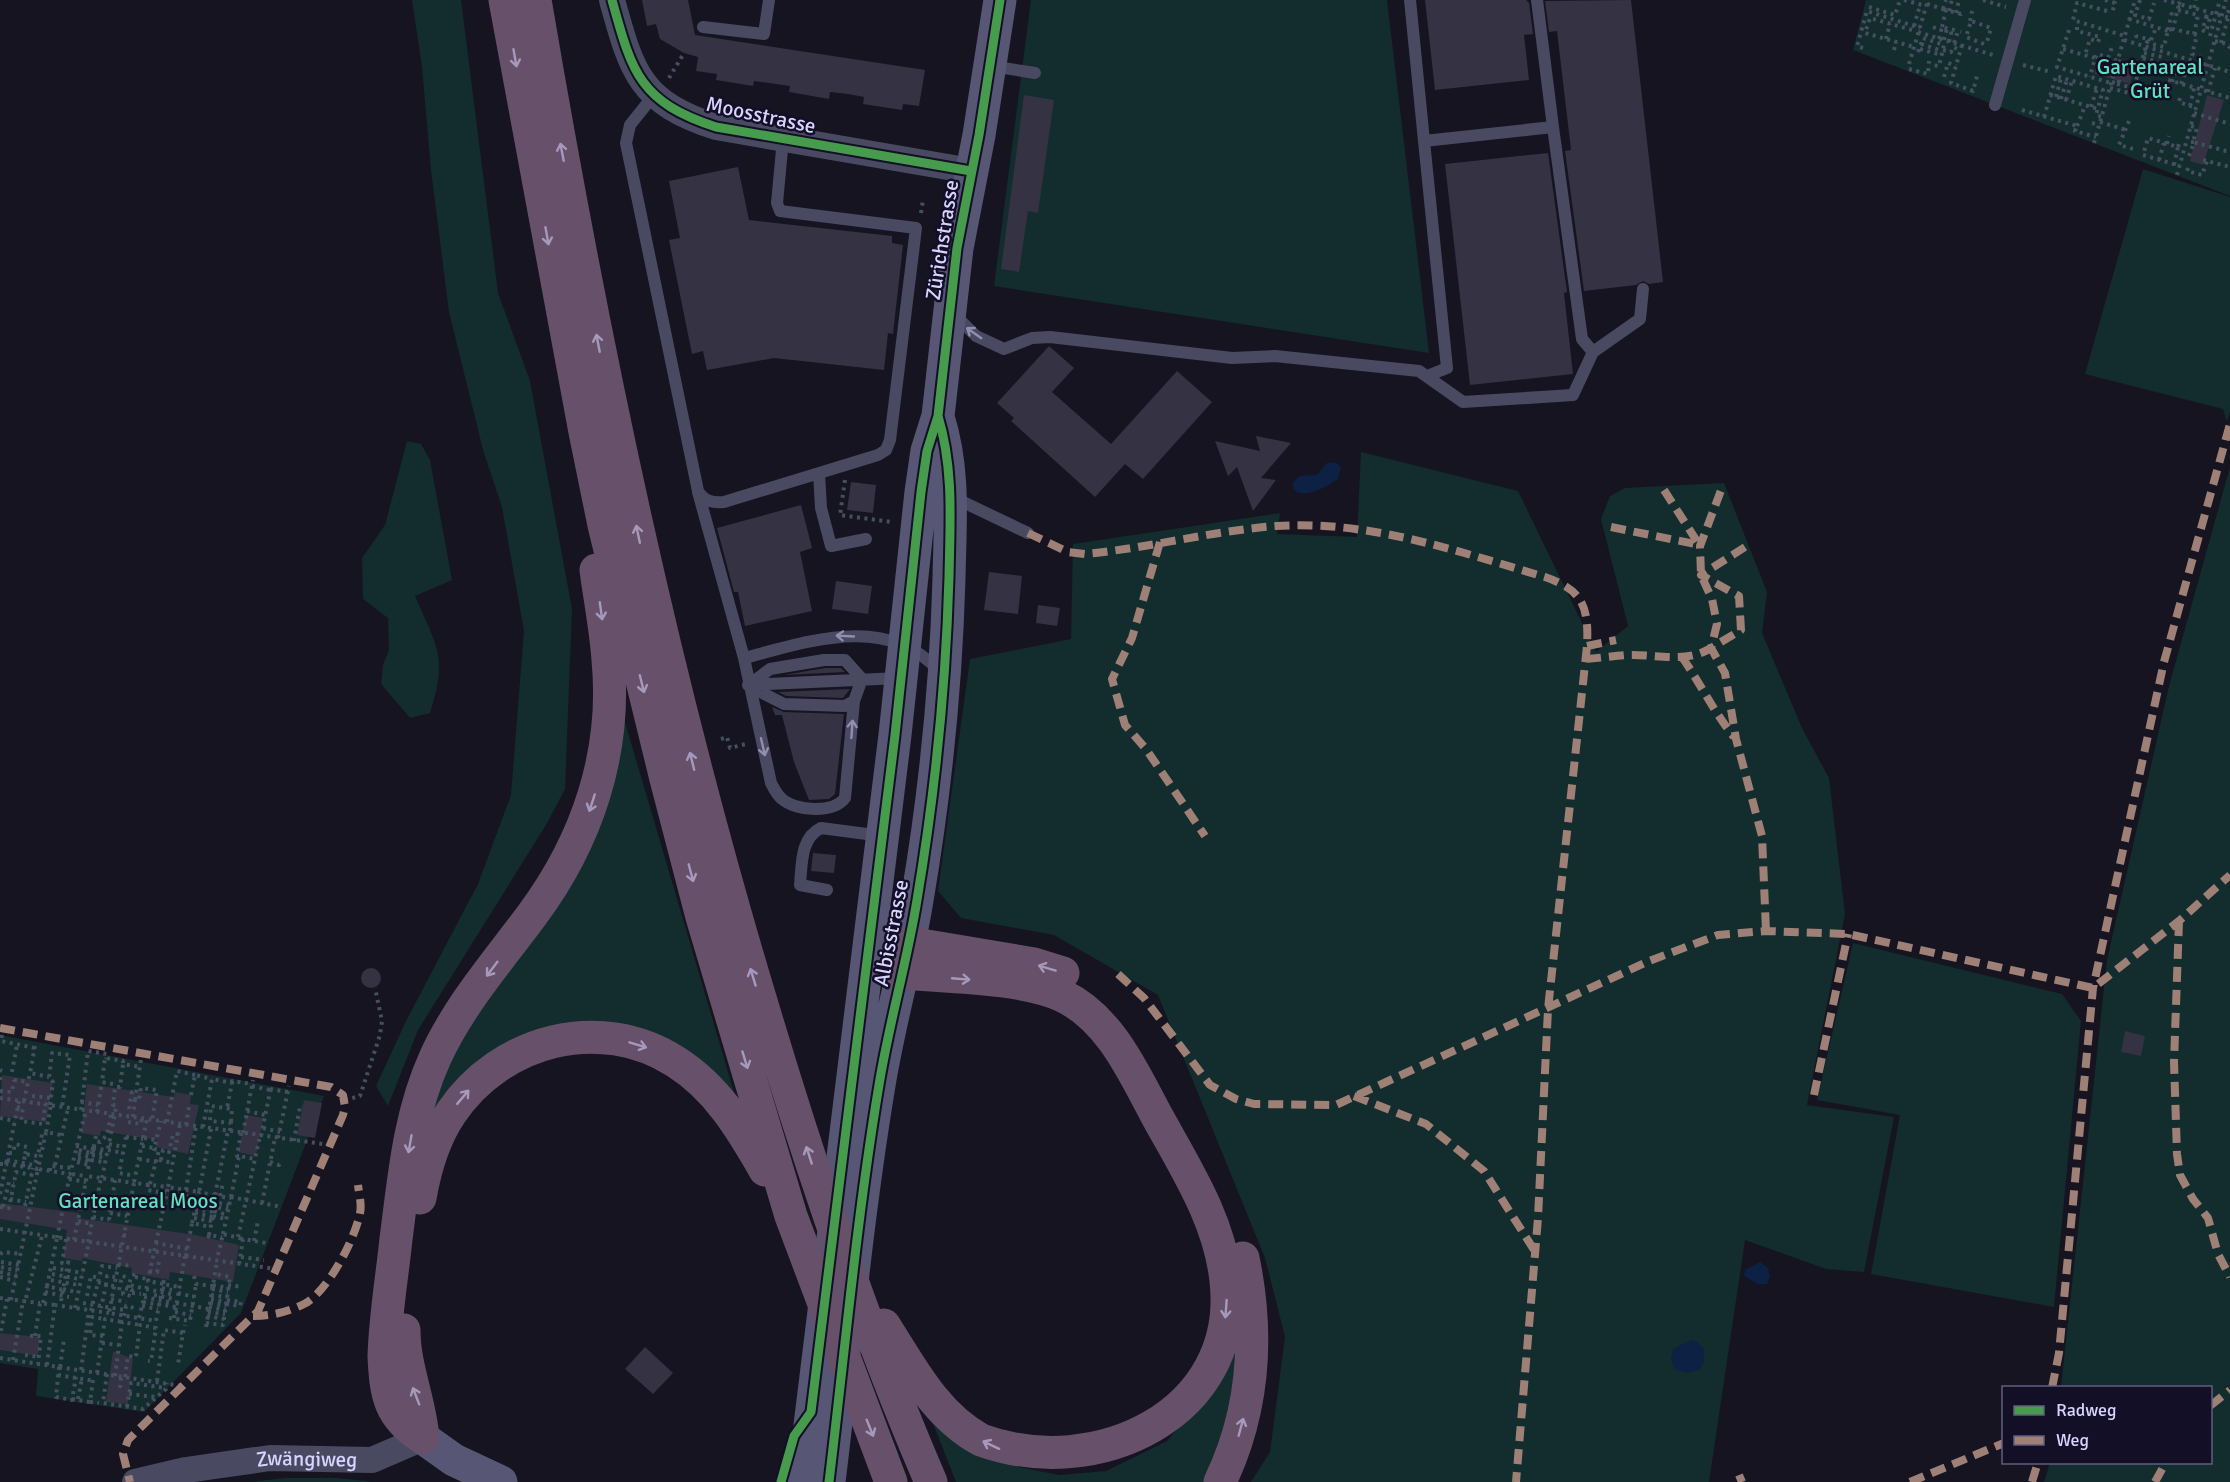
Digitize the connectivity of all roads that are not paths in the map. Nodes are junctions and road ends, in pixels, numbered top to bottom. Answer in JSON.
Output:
{"nodes":[{"id":1,"x":505,"y":0,"type":"edge"},
{"id":2,"x":535,"y":0,"type":"edge"},
{"id":3,"x":612,"y":0,"type":"edge"},
{"id":4,"x":769,"y":0,"type":"edge"},
{"id":5,"x":1000,"y":0,"type":"edge"},
{"id":6,"x":1410,"y":0,"type":"edge"},
{"id":7,"x":1537,"y":0,"type":"edge"},
{"id":8,"x":2023,"y":6,"type":"edge"},
{"id":9,"x":703,"y":27,"type":"dead end"},
{"id":10,"x":990,"y":66,"type":"junction"},
{"id":11,"x":1035,"y":73,"type":"dead end"},
{"id":12,"x":661,"y":88,"type":"junction"},
{"id":13,"x":1995,"y":105,"type":"dead end"},
{"id":14,"x":1553,"y":127,"type":"junction"},
{"id":15,"x":783,"y":139,"type":"junction"},
{"id":16,"x":1424,"y":141,"type":"junction"},
{"id":17,"x":971,"y":171,"type":"junction"},
{"id":18,"x":1643,"y":289,"type":"dead end"},
{"id":19,"x":950,"y":310,"type":"junction"},
{"id":20,"x":1593,"y":352,"type":"junction"},
{"id":21,"x":1427,"y":376,"type":"junction"},
{"id":22,"x":585,"y":432,"type":"junction"},
{"id":23,"x":819,"y":473,"type":"junction"},
{"id":24,"x":946,"y":489,"type":"junction"},
{"id":25,"x":698,"y":491,"type":"junction"},
{"id":26,"x":1028,"y":533,"type":"dead end"},
{"id":27,"x":866,"y":539,"type":"dead end"},
{"id":28,"x":927,"y":607,"type":"junction"},
{"id":29,"x":930,"y":655,"type":"junction"},
{"id":30,"x":744,"y":658,"type":"junction"},
{"id":31,"x":901,"y":678,"type":"junction"},
{"id":32,"x":862,"y":679,"type":"junction"},
{"id":33,"x":748,"y":685,"type":"junction"},
{"id":34,"x":854,"y":701,"type":"junction"},
{"id":35,"x":883,"y":836,"type":"junction"},
{"id":36,"x":827,"y":890,"type":"dead end"},
{"id":37,"x":869,"y":946,"type":"junction"},
{"id":38,"x":906,"y":958,"type":"junction"},
{"id":39,"x":782,"y":1193,"type":"junction"},
{"id":40,"x":849,"y":1270,"type":"junction"},
{"id":41,"x":423,"y":1438,"type":"junction"},
{"id":42,"x":135,"y":1482,"type":"edge"},
{"id":43,"x":501,"y":1482,"type":"edge"},
{"id":44,"x":802,"y":1482,"type":"edge"},
{"id":45,"x":829,"y":1482,"type":"edge"},
{"id":46,"x":891,"y":1482,"type":"edge"},
{"id":47,"x":931,"y":1482,"type":"edge"},
{"id":48,"x":1220,"y":1482,"type":"edge"}],
"edges":[{"from":1,"to":22,"type":"highway","one_way":true},
{"from":40,"to":2,"type":"highway","one_way":true},
{"from":3,"to":12,"type":"street","name":"Moosstrasse"},
{"from":4,"to":9,"type":"lane"},
{"from":5,"to":10,"type":"main road","name":"Zürichstrasse"},
{"from":6,"to":16,"type":"lane"},
{"from":7,"to":14,"type":"lane"},
{"from":8,"to":13,"type":"lane"},
{"from":10,"to":11,"type":"lane"},
{"from":10,"to":17,"type":"main road","name":"Zürichstrasse"},
{"from":12,"to":15,"type":"street","name":"Moosstrasse"},
{"from":12,"to":25,"type":"lane"},
{"from":14,"to":16,"type":"lane"},
{"from":14,"to":20,"type":"lane"},
{"from":15,"to":17,"type":"street","name":"Moosstrasse"},
{"from":15,"to":23,"type":"lane"},
{"from":16,"to":21,"type":"lane"},
{"from":17,"to":19,"type":"main road","name":"Zürichstrasse"},
{"from":18,"to":20,"type":"lane"},
{"from":21,"to":19,"type":"lane","one_way":true},
{"from":19,"to":24,"type":"main road","name":"Zürichstrasse"},
{"from":20,"to":21,"type":"lane"},
{"from":22,"to":39,"type":"highway","one_way":true},
{"from":22,"to":41,"type":"highway","one_way":true},
{"from":23,"to":25,"type":"lane"},
{"from":23,"to":27,"type":"lane"},
{"from":24,"to":26,"type":"lane"},
{"from":24,"to":28,"type":"main road","name":"Albisstrasse"},
{"from":25,"to":30,"type":"lane"},
{"from":28,"to":29,"type":"main road","name":"Albisstrasse"},
{"from":28,"to":29,"type":"main road","name":"Albisstrasse"},
{"from":29,"to":30,"type":"lane","one_way":true},
{"from":29,"to":31,"type":"main road","name":"Albisstrasse"},
{"from":29,"to":38,"type":"main road","name":"Albisstrasse"},
{"from":30,"to":33,"type":"lane"},
{"from":31,"to":32,"type":"lane"},
{"from":31,"to":35,"type":"main road","name":"Albisstrasse"},
{"from":32,"to":33,"type":"lane"},
{"from":32,"to":33,"type":"lane"},
{"from":32,"to":34,"type":"lane"},
{"from":33,"to":34,"type":"lane"},
{"from":33,"to":34,"type":"lane","one_way":true},
{"from":35,"to":36,"type":"lane"},
{"from":35,"to":37,"type":"main road","name":"Albisstrasse"},
{"from":37,"to":38,"type":"main road"},
{"from":37,"to":44,"type":"main road","name":"Albisstrasse"},
{"from":38,"to":40,"type":"highway","one_way":true},
{"from":38,"to":45,"type":"main road","name":"Albisstrasse"},
{"from":48,"to":38,"type":"highway","one_way":true},
{"from":41,"to":39,"type":"highway","one_way":true},
{"from":39,"to":46,"type":"highway","one_way":true},
{"from":40,"to":47,"type":"highway"},
{"from":41,"to":42,"type":"street","name":"Zwängiweg"},
{"from":41,"to":43,"type":"main road"}]}
